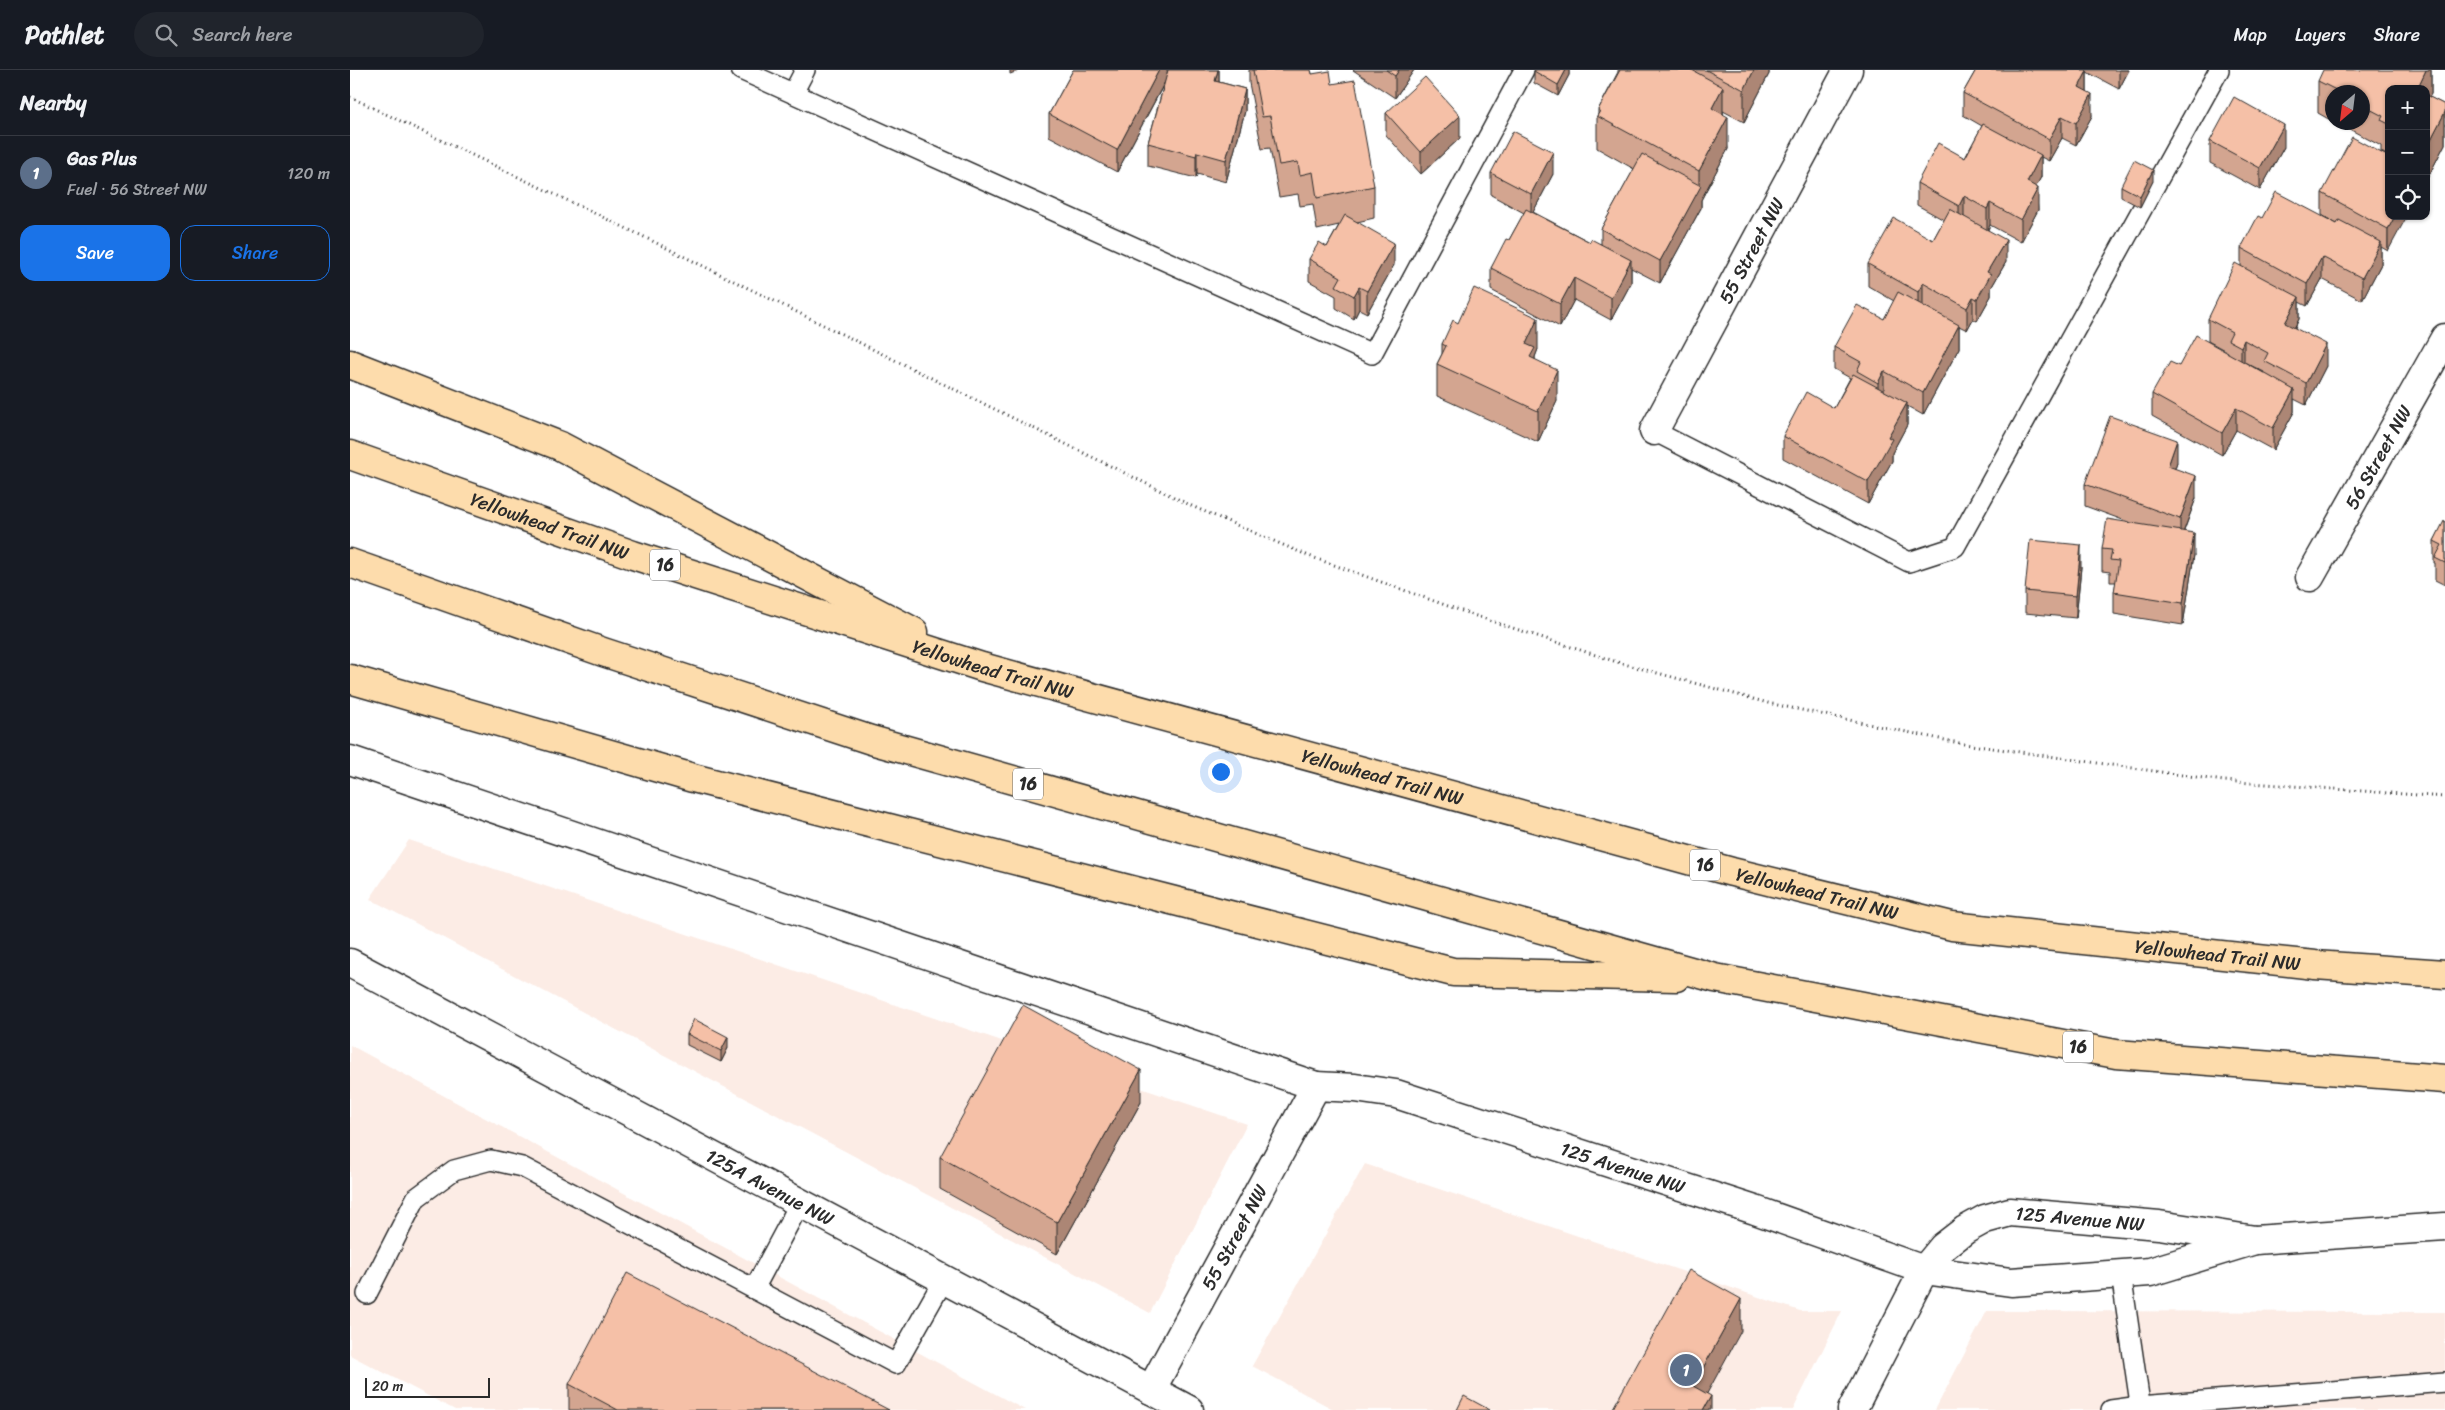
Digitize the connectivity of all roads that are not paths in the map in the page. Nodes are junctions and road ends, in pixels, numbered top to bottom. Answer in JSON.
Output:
{"nodes":[{"id":1,"x":741,"y":70,"type":"edge"},
{"id":2,"x":805,"y":70,"type":"edge"},
{"id":3,"x":1524,"y":70,"type":"edge"},
{"id":4,"x":1848,"y":70,"type":"edge"},
{"id":5,"x":2219,"y":70,"type":"edge"},
{"id":6,"x":793,"y":93,"type":"junction"},
{"id":7,"x":2445,"y":338,"type":"edge"},
{"id":8,"x":350,"y":364,"type":"edge"},
{"id":9,"x":1654,"y":431,"type":"joint"},
{"id":10,"x":350,"y":455,"type":"edge"},
{"id":11,"x":350,"y":563,"type":"edge"},
{"id":12,"x":2310,"y":577,"type":"dead end"},
{"id":13,"x":982,"y":667,"type":"junction"},
{"id":14,"x":350,"y":679,"type":"edge"},
{"id":15,"x":350,"y":760,"type":"edge"},
{"id":16,"x":350,"y":963,"type":"edge"},
{"id":17,"x":2445,"y":974,"type":"edge"},
{"id":18,"x":1715,"y":978,"type":"junction"},
{"id":19,"x":2445,"y":1079,"type":"edge"},
{"id":20,"x":1316,"y":1086,"type":"junction"},
{"id":21,"x":800,"y":1203,"type":"junction"},
{"id":22,"x":2445,"y":1227,"type":"edge"},
{"id":23,"x":2255,"y":1240,"type":"junction"},
{"id":24,"x":1924,"y":1270,"type":"junction"},
{"id":25,"x":2121,"y":1274,"type":"junction"},
{"id":26,"x":944,"y":1279,"type":"junction"},
{"id":27,"x":754,"y":1290,"type":"junction"},
{"id":28,"x":367,"y":1294,"type":"dead end"},
{"id":29,"x":2445,"y":1382,"type":"edge"},
{"id":30,"x":1151,"y":1390,"type":"junction"},
{"id":31,"x":2141,"y":1408,"type":"edge"},
{"id":32,"x":1190,"y":1410,"type":"edge"},
{"id":33,"x":1852,"y":1410,"type":"edge"},
{"id":34,"x":2111,"y":1410,"type":"edge"}],
"edges":[{"from":1,"to":6,"type":"lane"},
{"from":2,"to":6,"type":"lane"},
{"from":3,"to":6,"type":"lane"},
{"from":4,"to":9,"type":"street","name":"55 Street NW"},
{"from":5,"to":9,"type":"lane"},
{"from":7,"to":12,"type":"street","name":"56 Street NW"},
{"from":8,"to":13,"type":"highway"},
{"from":10,"to":13,"type":"highway","name":"Yellowhead Trail NW","number":"16"},
{"from":11,"to":18,"type":"highway","number":"16"},
{"from":13,"to":17,"type":"highway","name":"Yellowhead Trail NW","number":"16"},
{"from":14,"to":18,"type":"highway"},
{"from":15,"to":20,"type":"street","name":"125 Avenue NW"},
{"from":16,"to":21,"type":"street","name":"125A Avenue NW"},
{"from":18,"to":19,"type":"highway","number":"16"},
{"from":20,"to":24,"type":"street","name":"125 Avenue NW"},
{"from":20,"to":30,"type":"street","name":"55 Street NW"},
{"from":21,"to":26,"type":"street","name":"125A Avenue NW"},
{"from":21,"to":27,"type":"lane"},
{"from":22,"to":23,"type":"street","name":"125 Avenue NW"},
{"from":23,"to":24,"type":"street","name":"125 Avenue NW"},
{"from":23,"to":25,"type":"street","name":"125 Avenue NW"},
{"from":24,"to":25,"type":"street","name":"125 Avenue NW"},
{"from":24,"to":33,"type":"street"},
{"from":25,"to":31,"type":"lane"},
{"from":26,"to":27,"type":"lane"},
{"from":26,"to":30,"type":"street","name":"125A Avenue NW"},
{"from":27,"to":28,"type":"lane"},
{"from":29,"to":31,"type":"lane"},
{"from":30,"to":32,"type":"street","name":"125A Avenue NW"},
{"from":31,"to":34,"type":"lane"}]}
